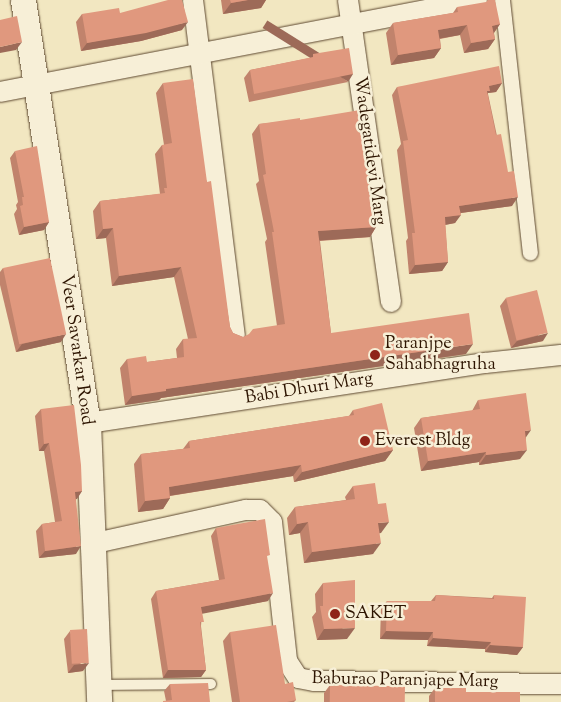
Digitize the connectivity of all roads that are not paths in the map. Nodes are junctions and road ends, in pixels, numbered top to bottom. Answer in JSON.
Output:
{"nodes":[{"id":1,"x":22,"y":0,"type":"edge"},
{"id":2,"x":193,"y":0,"type":"edge"},
{"id":3,"x":348,"y":0,"type":"edge"},
{"id":4,"x":477,"y":0,"type":"edge"},
{"id":5,"x":502,"y":0,"type":"edge"},
{"id":6,"x":350,"y":24,"type":"junction"},
{"id":7,"x":200,"y":54,"type":"junction"},
{"id":8,"x":37,"y":85,"type":"junction"},
{"id":9,"x":0,"y":92,"type":"edge"},
{"id":10,"x":530,"y":252,"type":"dead end"},
{"id":11,"x":391,"y":302,"type":"dead end"},
{"id":12,"x":235,"y":335,"type":"edge"},
{"id":13,"x":561,"y":354,"type":"edge"},
{"id":14,"x":88,"y":423,"type":"junction"},
{"id":15,"x":91,"y":544,"type":"junction"},
{"id":16,"x":212,"y":684,"type":"dead end"},
{"id":17,"x":561,"y":684,"type":"edge"},
{"id":18,"x":99,"y":693,"type":"edge"}],
"edges":[{"from":1,"to":8,"type":"street","name":"Veer Savarkar Road"},
{"from":2,"to":7,"type":"street"},
{"from":3,"to":6,"type":"street","name":"Wadegatidevi Marg"},
{"from":4,"to":6,"type":"street"},
{"from":5,"to":10,"type":"street"},
{"from":6,"to":7,"type":"street"},
{"from":6,"to":11,"type":"street","name":"Wadegatidevi Marg"},
{"from":7,"to":8,"type":"street"},
{"from":7,"to":12,"type":"street"},
{"from":8,"to":9,"type":"street"},
{"from":8,"to":14,"type":"street","name":"Veer Savarkar Road"},
{"from":13,"to":14,"type":"street","name":"Babi Dhuri Marg"},
{"from":14,"to":15,"type":"street","name":"Veer Savarkar Road"},
{"from":15,"to":17,"type":"street","name":"Baburao Paranjape Marg"},
{"from":15,"to":18,"type":"street","name":"Veer Savarkar Road"},
{"from":16,"to":18,"type":"lane"}]}
